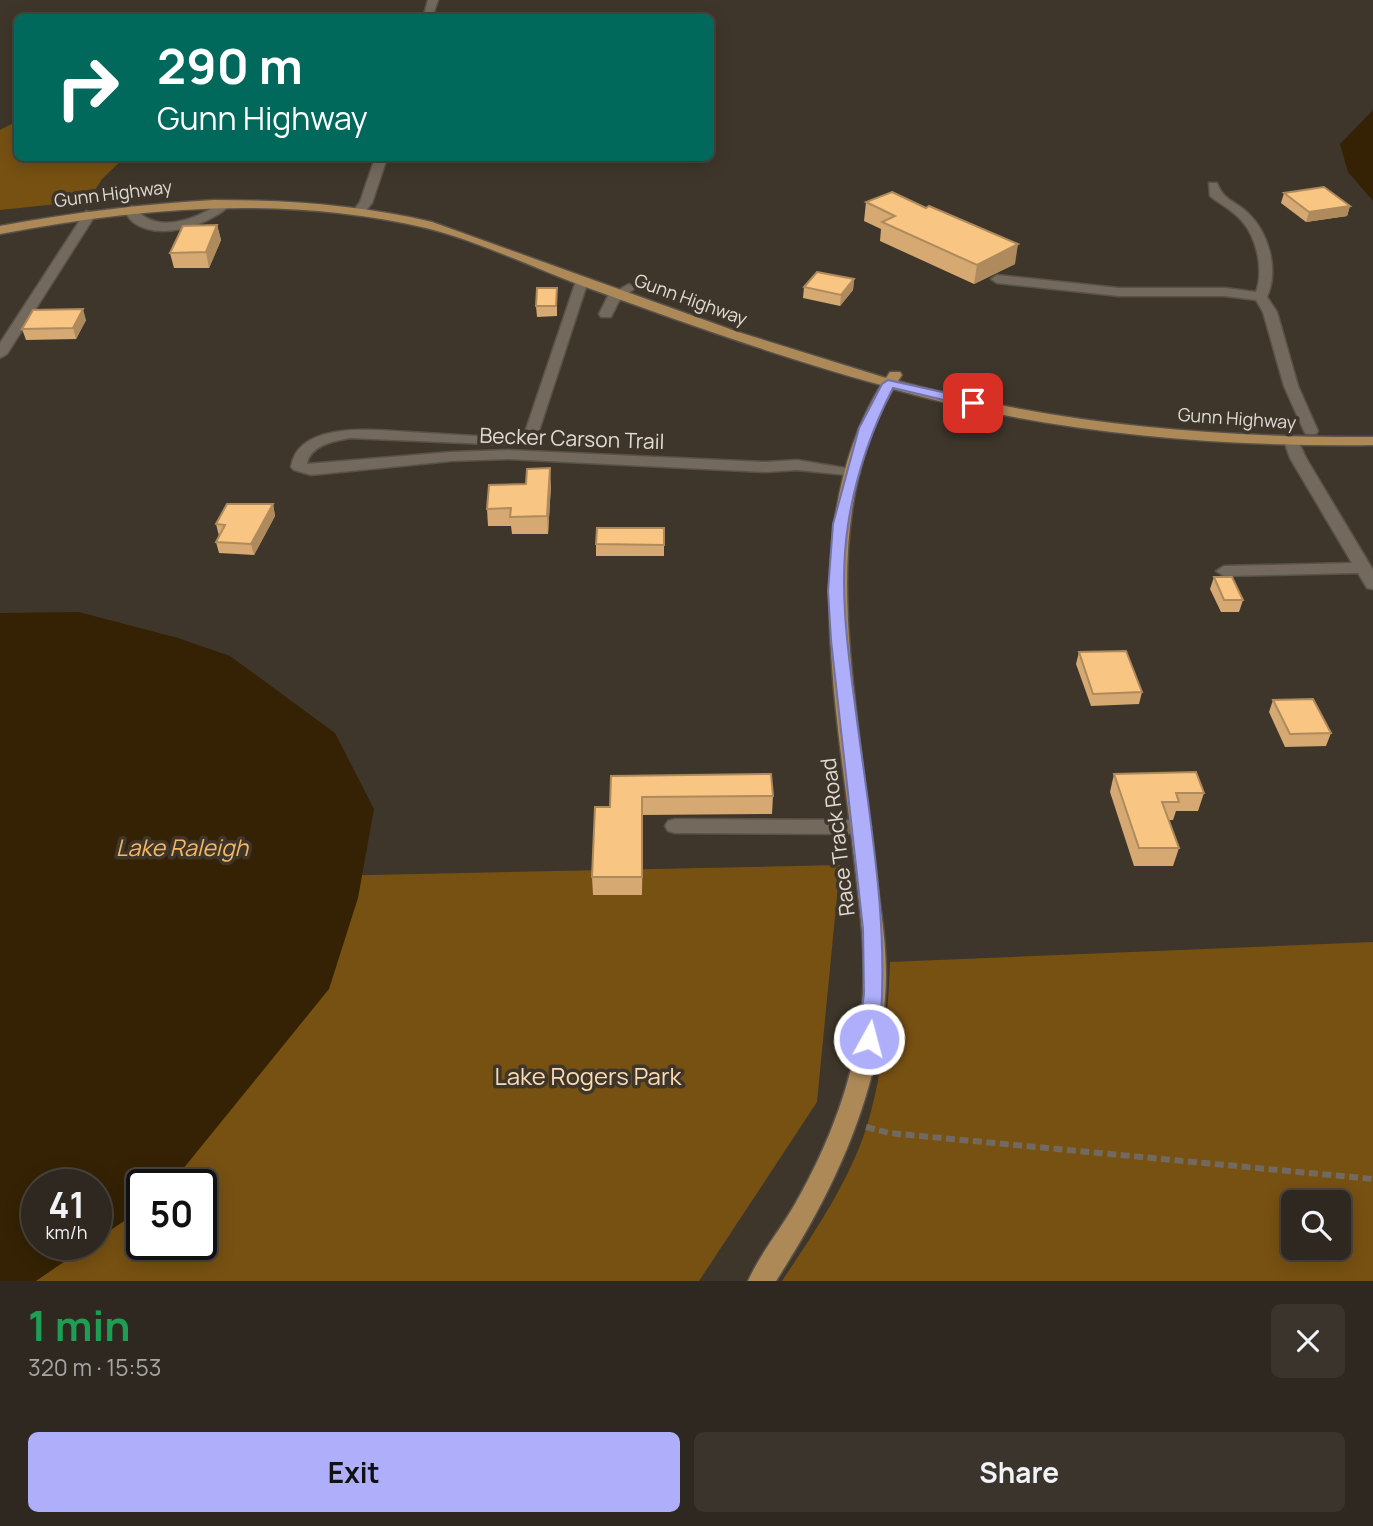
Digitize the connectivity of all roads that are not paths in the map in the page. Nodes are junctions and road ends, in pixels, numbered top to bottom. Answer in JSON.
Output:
{"nodes":[{"id":1,"x":380,"y":161,"type":"edge"},
{"id":2,"x":1213,"y":185,"type":"dead end"},
{"id":3,"x":225,"y":204,"type":"junction"},
{"id":4,"x":129,"y":209,"type":"junction"},
{"id":5,"x":359,"y":212,"type":"junction"},
{"id":6,"x":90,"y":214,"type":"junction"},
{"id":7,"x":0,"y":230,"type":"edge"},
{"id":8,"x":485,"y":242,"type":"junction"},
{"id":9,"x":998,"y":279,"type":"dead end"},
{"id":10,"x":582,"y":281,"type":"junction"},
{"id":11,"x":624,"y":291,"type":"junction"},
{"id":12,"x":1261,"y":298,"type":"junction"},
{"id":13,"x":606,"y":314,"type":"dead end"},
{"id":14,"x":0,"y":354,"type":"edge"},
{"id":15,"x":892,"y":379,"type":"junction"},
{"id":16,"x":1311,"y":431,"type":"junction"},
{"id":17,"x":1373,"y":434,"type":"edge"},
{"id":18,"x":1291,"y":441,"type":"junction"},
{"id":19,"x":1373,"y":441,"type":"edge"},
{"id":20,"x":852,"y":472,"type":"junction"},
{"id":21,"x":1363,"y":568,"type":"junction"},
{"id":22,"x":1224,"y":570,"type":"dead end"},
{"id":23,"x":1373,"y":584,"type":"edge"},
{"id":24,"x":676,"y":827,"type":"dead end"},
{"id":25,"x":861,"y":827,"type":"junction"},
{"id":26,"x":761,"y":1281,"type":"edge"}],
"edges":[{"from":1,"to":5,"type":"street"},
{"from":2,"to":12,"type":"street"},
{"from":3,"to":4,"type":"main road","name":"Gunn Highway"},
{"from":3,"to":4,"type":"street"},
{"from":3,"to":5,"type":"main road","name":"Gunn Highway"},
{"from":4,"to":6,"type":"main road","name":"Gunn Highway"},
{"from":5,"to":8,"type":"main road","name":"Gunn Highway"},
{"from":6,"to":7,"type":"main road","name":"Gunn Highway"},
{"from":6,"to":14,"type":"street"},
{"from":8,"to":10,"type":"main road","name":"Gunn Highway"},
{"from":8,"to":11,"type":"main road"},
{"from":9,"to":12,"type":"street"},
{"from":10,"to":11,"type":"main road","name":"Gunn Highway"},
{"from":10,"to":20,"type":"street","name":"Becker Carson Trail"},
{"from":11,"to":13,"type":"street"},
{"from":11,"to":15,"type":"main road"},
{"from":12,"to":16,"type":"street"},
{"from":15,"to":16,"type":"main road"},
{"from":15,"to":18,"type":"main road","name":"Gunn Highway"},
{"from":15,"to":20,"type":"main road","name":"Race Track Road"},
{"from":16,"to":17,"type":"main road"},
{"from":18,"to":19,"type":"main road","name":"Gunn Highway"},
{"from":18,"to":21,"type":"street"},
{"from":20,"to":25,"type":"main road","name":"Race Track Road"},
{"from":21,"to":22,"type":"street"},
{"from":21,"to":23,"type":"street"},
{"from":24,"to":25,"type":"street"},
{"from":25,"to":26,"type":"main road","name":"Race Track Road"}]}
